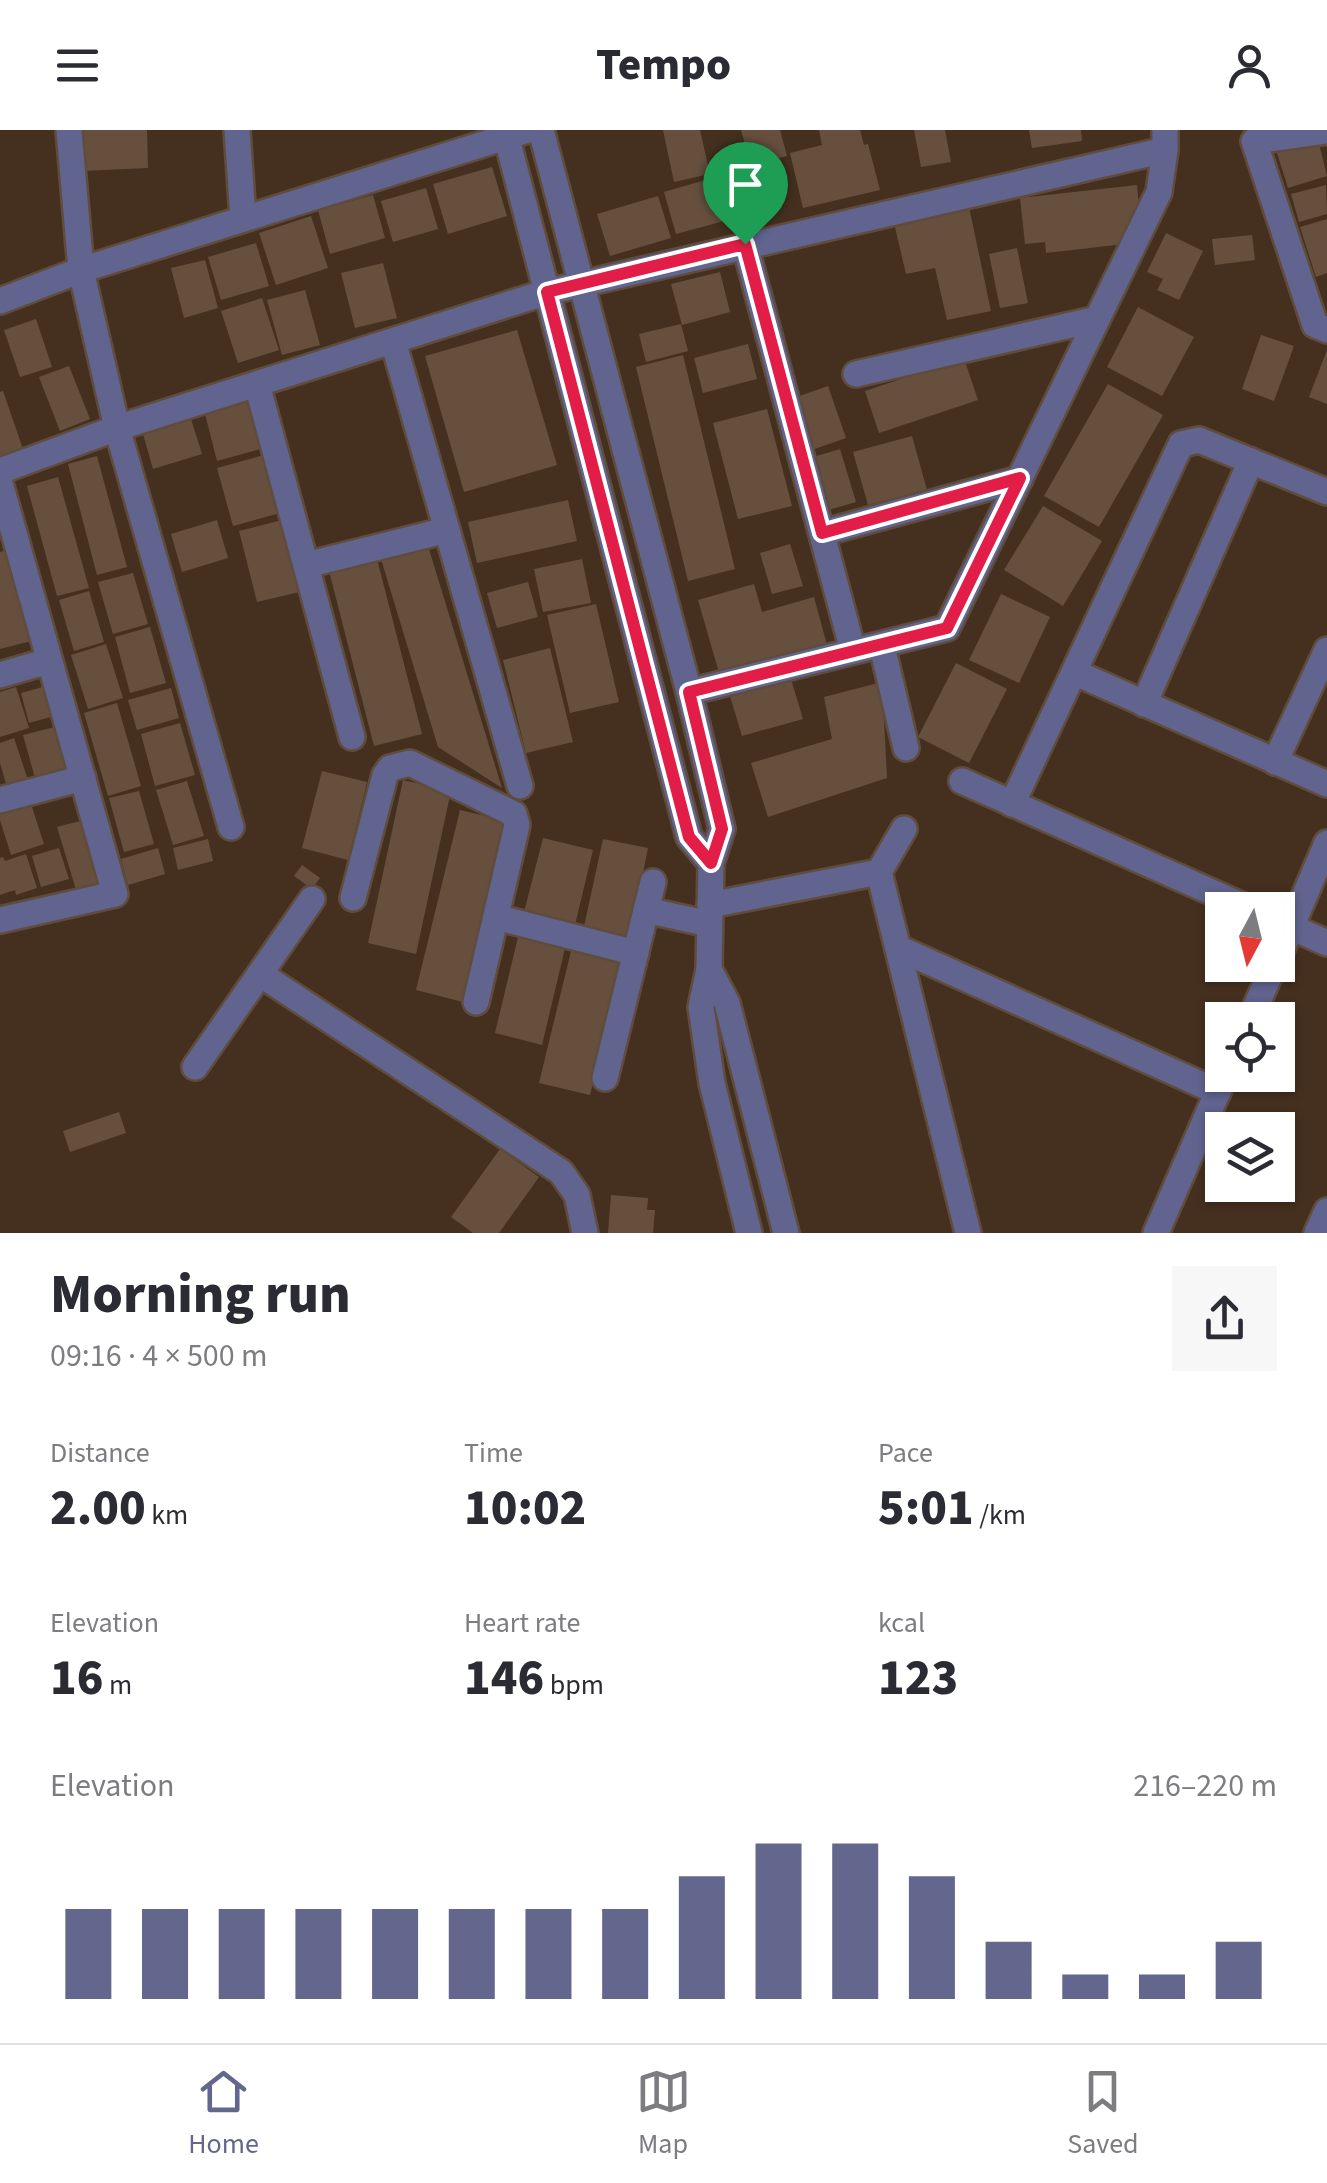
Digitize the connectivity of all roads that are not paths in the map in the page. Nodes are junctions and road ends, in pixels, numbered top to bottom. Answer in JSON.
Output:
{"nodes":[{"id":1,"x":70,"y":130,"type":"edge"},
{"id":2,"x":237,"y":130,"type":"edge"},
{"id":3,"x":541,"y":130,"type":"edge"},
{"id":4,"x":1327,"y":131,"type":"edge"},
{"id":5,"x":517,"y":133,"type":"edge"},
{"id":6,"x":1165,"y":140,"type":"edge"},
{"id":7,"x":243,"y":218,"type":"junction"},
{"id":8,"x":745,"y":244,"type":"junction"},
{"id":9,"x":81,"y":270,"type":"junction"},
{"id":10,"x":582,"y":284,"type":"junction"},
{"id":11,"x":547,"y":292,"type":"junction"},
{"id":12,"x":0,"y":301,"type":"edge"},
{"id":13,"x":1098,"y":318,"type":"junction"},
{"id":14,"x":1327,"y":330,"type":"edge"},
{"id":15,"x":393,"y":341,"type":"junction"},
{"id":16,"x":856,"y":374,"type":"dead end"},
{"id":17,"x":258,"y":384,"type":"junction"},
{"id":18,"x":116,"y":428,"type":"junction"},
{"id":19,"x":1251,"y":461,"type":"junction"},
{"id":20,"x":0,"y":471,"type":"edge"},
{"id":21,"x":1020,"y":478,"type":"junction"},
{"id":22,"x":0,"y":484,"type":"edge"},
{"id":23,"x":1327,"y":492,"type":"edge"},
{"id":24,"x":447,"y":530,"type":"junction"},
{"id":25,"x":822,"y":533,"type":"junction"},
{"id":26,"x":306,"y":565,"type":"junction"},
{"id":27,"x":882,"y":646,"type":"junction"},
{"id":28,"x":1327,"y":650,"type":"edge"},
{"id":29,"x":853,"y":651,"type":"junction"},
{"id":30,"x":48,"y":661,"type":"junction"},
{"id":31,"x":1076,"y":673,"type":"junction"},
{"id":32,"x":0,"y":675,"type":"edge"},
{"id":33,"x":689,"y":692,"type":"junction"},
{"id":34,"x":1144,"y":704,"type":"junction"},
{"id":35,"x":352,"y":737,"type":"dead end"},
{"id":36,"x":906,"y":748,"type":"dead end"},
{"id":37,"x":1276,"y":762,"type":"junction"},
{"id":38,"x":82,"y":778,"type":"junction"},
{"id":39,"x":962,"y":781,"type":"dead end"},
{"id":40,"x":1327,"y":784,"type":"edge"},
{"id":41,"x":520,"y":786,"type":"dead end"},
{"id":42,"x":0,"y":800,"type":"edge"},
{"id":43,"x":1012,"y":804,"type":"junction"},
{"id":44,"x":232,"y":827,"type":"dead end"},
{"id":45,"x":904,"y":829,"type":"dead end"},
{"id":46,"x":1327,"y":844,"type":"edge"},
{"id":47,"x":711,"y":863,"type":"junction"},
{"id":48,"x":879,"y":872,"type":"junction"},
{"id":49,"x":653,"y":882,"type":"dead end"},
{"id":50,"x":1211,"y":892,"type":"edge"},
{"id":51,"x":353,"y":898,"type":"dead end"},
{"id":52,"x":312,"y":899,"type":"dead end"},
{"id":53,"x":1295,"y":904,"type":"edge"},
{"id":54,"x":646,"y":910,"type":"junction"},
{"id":55,"x":709,"y":914,"type":"junction"},
{"id":56,"x":496,"y":917,"type":"junction"},
{"id":57,"x":0,"y":920,"type":"edge"},
{"id":58,"x":1295,"y":929,"type":"edge"},
{"id":59,"x":1327,"y":943,"type":"edge"},
{"id":60,"x":898,"y":948,"type":"junction"},
{"id":61,"x":636,"y":952,"type":"junction"},
{"id":62,"x":709,"y":969,"type":"junction"},
{"id":63,"x":260,"y":974,"type":"junction"},
{"id":64,"x":476,"y":1002,"type":"dead end"},
{"id":65,"x":195,"y":1067,"type":"dead end"},
{"id":66,"x":1205,"y":1076,"type":"edge"},
{"id":67,"x":605,"y":1078,"type":"dead end"},
{"id":68,"x":1218,"y":1092,"type":"edge"},
{"id":69,"x":1327,"y":1211,"type":"edge"},
{"id":70,"x":585,"y":1233,"type":"edge"},
{"id":71,"x":749,"y":1233,"type":"edge"},
{"id":72,"x":786,"y":1233,"type":"edge"},
{"id":73,"x":968,"y":1233,"type":"edge"},
{"id":74,"x":1156,"y":1233,"type":"edge"},
{"id":75,"x":1318,"y":1233,"type":"edge"}],
"edges":[{"from":1,"to":9,"type":"street"},
{"from":2,"to":7,"type":"street"},
{"from":3,"to":10,"type":"street"},
{"from":4,"to":14,"type":"street"},
{"from":5,"to":7,"type":"street"},
{"from":5,"to":11,"type":"street"},
{"from":6,"to":8,"type":"street"},
{"from":6,"to":13,"type":"street"},
{"from":7,"to":9,"type":"street"},
{"from":8,"to":10,"type":"street"},
{"from":8,"to":25,"type":"street"},
{"from":9,"to":12,"type":"street"},
{"from":9,"to":18,"type":"street"},
{"from":10,"to":11,"type":"street"},
{"from":10,"to":33,"type":"street"},
{"from":11,"to":15,"type":"street"},
{"from":11,"to":47,"type":"street"},
{"from":13,"to":16,"type":"street"},
{"from":13,"to":21,"type":"street"},
{"from":15,"to":17,"type":"street"},
{"from":15,"to":24,"type":"street"},
{"from":17,"to":18,"type":"street"},
{"from":17,"to":26,"type":"street"},
{"from":18,"to":20,"type":"street"},
{"from":18,"to":44,"type":"street"},
{"from":19,"to":23,"type":"street"},
{"from":19,"to":31,"type":"street"},
{"from":19,"to":34,"type":"street"},
{"from":21,"to":25,"type":"street"},
{"from":21,"to":27,"type":"street"},
{"from":22,"to":30,"type":"street"},
{"from":24,"to":26,"type":"street"},
{"from":24,"to":41,"type":"street"},
{"from":25,"to":29,"type":"street"},
{"from":26,"to":35,"type":"street"},
{"from":27,"to":29,"type":"street"},
{"from":27,"to":36,"type":"street"},
{"from":28,"to":37,"type":"street"},
{"from":29,"to":33,"type":"street"},
{"from":30,"to":32,"type":"street"},
{"from":30,"to":38,"type":"street"},
{"from":31,"to":34,"type":"street"},
{"from":31,"to":43,"type":"street"},
{"from":33,"to":47,"type":"street"},
{"from":34,"to":37,"type":"street"},
{"from":37,"to":40,"type":"street"},
{"from":38,"to":42,"type":"street"},
{"from":38,"to":57,"type":"street"},
{"from":39,"to":43,"type":"street"},
{"from":43,"to":50,"type":"street"},
{"from":45,"to":48,"type":"street"},
{"from":46,"to":53,"type":"street"},
{"from":47,"to":55,"type":"street"},
{"from":48,"to":55,"type":"street"},
{"from":48,"to":60,"type":"street"},
{"from":49,"to":54,"type":"street"},
{"from":51,"to":56,"type":"street"},
{"from":52,"to":63,"type":"street"},
{"from":54,"to":55,"type":"street"},
{"from":54,"to":61,"type":"street"},
{"from":55,"to":62,"type":"street"},
{"from":56,"to":61,"type":"street"},
{"from":56,"to":64,"type":"street"},
{"from":58,"to":59,"type":"street"},
{"from":60,"to":66,"type":"street"},
{"from":60,"to":73,"type":"street"},
{"from":61,"to":67,"type":"street"},
{"from":62,"to":71,"type":"street"},
{"from":62,"to":72,"type":"street"},
{"from":63,"to":65,"type":"street"},
{"from":63,"to":70,"type":"street"},
{"from":68,"to":74,"type":"street"},
{"from":69,"to":75,"type":"street"}]}
